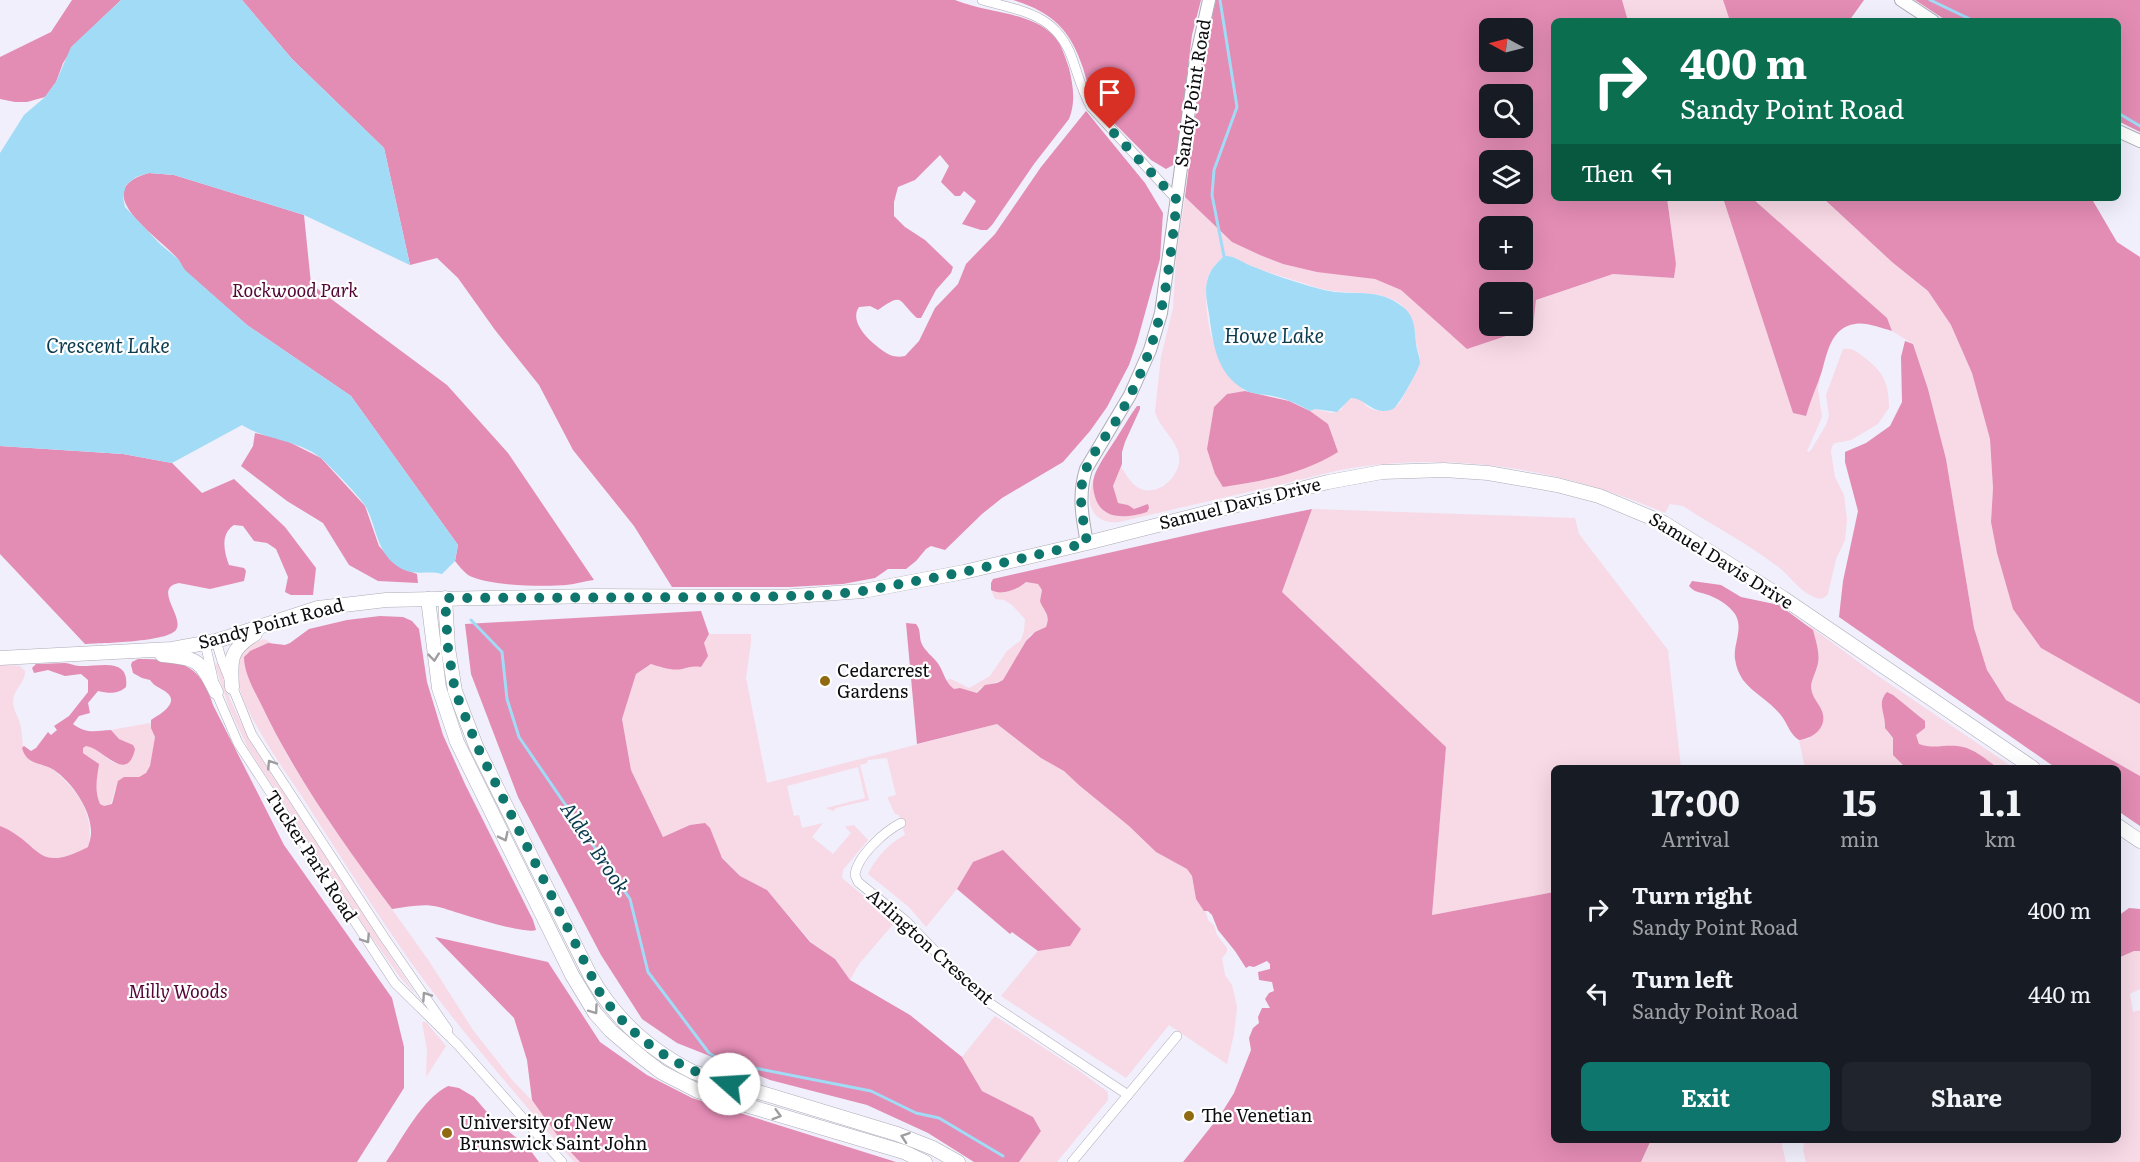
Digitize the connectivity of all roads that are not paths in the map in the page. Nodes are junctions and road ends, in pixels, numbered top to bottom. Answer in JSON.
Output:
{"nodes":[{"id":1,"x":982,"y":0,"type":"edge"},
{"id":2,"x":1209,"y":0,"type":"edge"},
{"id":3,"x":1901,"y":0,"type":"edge"},
{"id":4,"x":1928,"y":18,"type":"edge"},
{"id":5,"x":2121,"y":132,"type":"edge"},
{"id":6,"x":2140,"y":141,"type":"edge"},
{"id":7,"x":1177,"y":200,"type":"junction"},
{"id":8,"x":1087,"y":543,"type":"junction"},
{"id":9,"x":428,"y":598,"type":"junction"},
{"id":10,"x":445,"y":598,"type":"junction"},
{"id":11,"x":280,"y":620,"type":"junction"},
{"id":12,"x":211,"y":642,"type":"junction"},
{"id":13,"x":133,"y":651,"type":"junction"},
{"id":14,"x":0,"y":658,"type":"edge"},
{"id":15,"x":232,"y":687,"type":"junction"},
{"id":16,"x":216,"y":692,"type":"junction"},
{"id":17,"x":2029,"y":765,"type":"edge"},
{"id":18,"x":901,"y":823,"type":"dead end"},
{"id":19,"x":2121,"y":828,"type":"edge"},
{"id":20,"x":2140,"y":841,"type":"edge"},
{"id":21,"x":1177,"y":1036,"type":"dead end"},
{"id":22,"x":458,"y":1045,"type":"junction"},
{"id":23,"x":1128,"y":1095,"type":"junction"},
{"id":24,"x":562,"y":1162,"type":"edge"},
{"id":25,"x":925,"y":1162,"type":"edge"},
{"id":26,"x":958,"y":1162,"type":"edge"},
{"id":27,"x":1071,"y":1162,"type":"edge"}],
"edges":[{"from":1,"to":7,"type":"street"},
{"from":2,"to":7,"type":"street","name":"Sandy Point Road"},
{"from":3,"to":4,"type":"street"},
{"from":5,"to":6,"type":"street"},
{"from":7,"to":8,"type":"street","name":"Sandy Point Road"},
{"from":8,"to":10,"type":"main road","name":"Sandy Point Road"},
{"from":8,"to":17,"type":"main road","name":"Samuel Davis Drive"},
{"from":9,"to":10,"type":"main road","name":"Sandy Point Road"},
{"from":9,"to":11,"type":"main road","name":"Sandy Point Road"},
{"from":9,"to":25,"type":"main road","one_way":true},
{"from":26,"to":10,"type":"main road","one_way":true},
{"from":11,"to":12,"type":"main road","name":"Sandy Point Road"},
{"from":11,"to":15,"type":"main road"},
{"from":12,"to":13,"type":"main road","name":"Sandy Point Road"},
{"from":12,"to":15,"type":"street","name":"Tucker Park Road"},
{"from":12,"to":16,"type":"street","name":"Tucker Park Road"},
{"from":13,"to":14,"type":"main road","name":"Sandy Point Road"},
{"from":13,"to":16,"type":"main road"},
{"from":22,"to":15,"type":"street","name":"Tucker Park Road","one_way":true},
{"from":16,"to":22,"type":"street","name":"Tucker Park Road","one_way":true},
{"from":18,"to":23,"type":"street","name":"Arlington Crescent"},
{"from":19,"to":20,"type":"main road"},
{"from":21,"to":23,"type":"street"},
{"from":22,"to":24,"type":"street","name":"Tucker Park Road"},
{"from":23,"to":27,"type":"street"}]}
